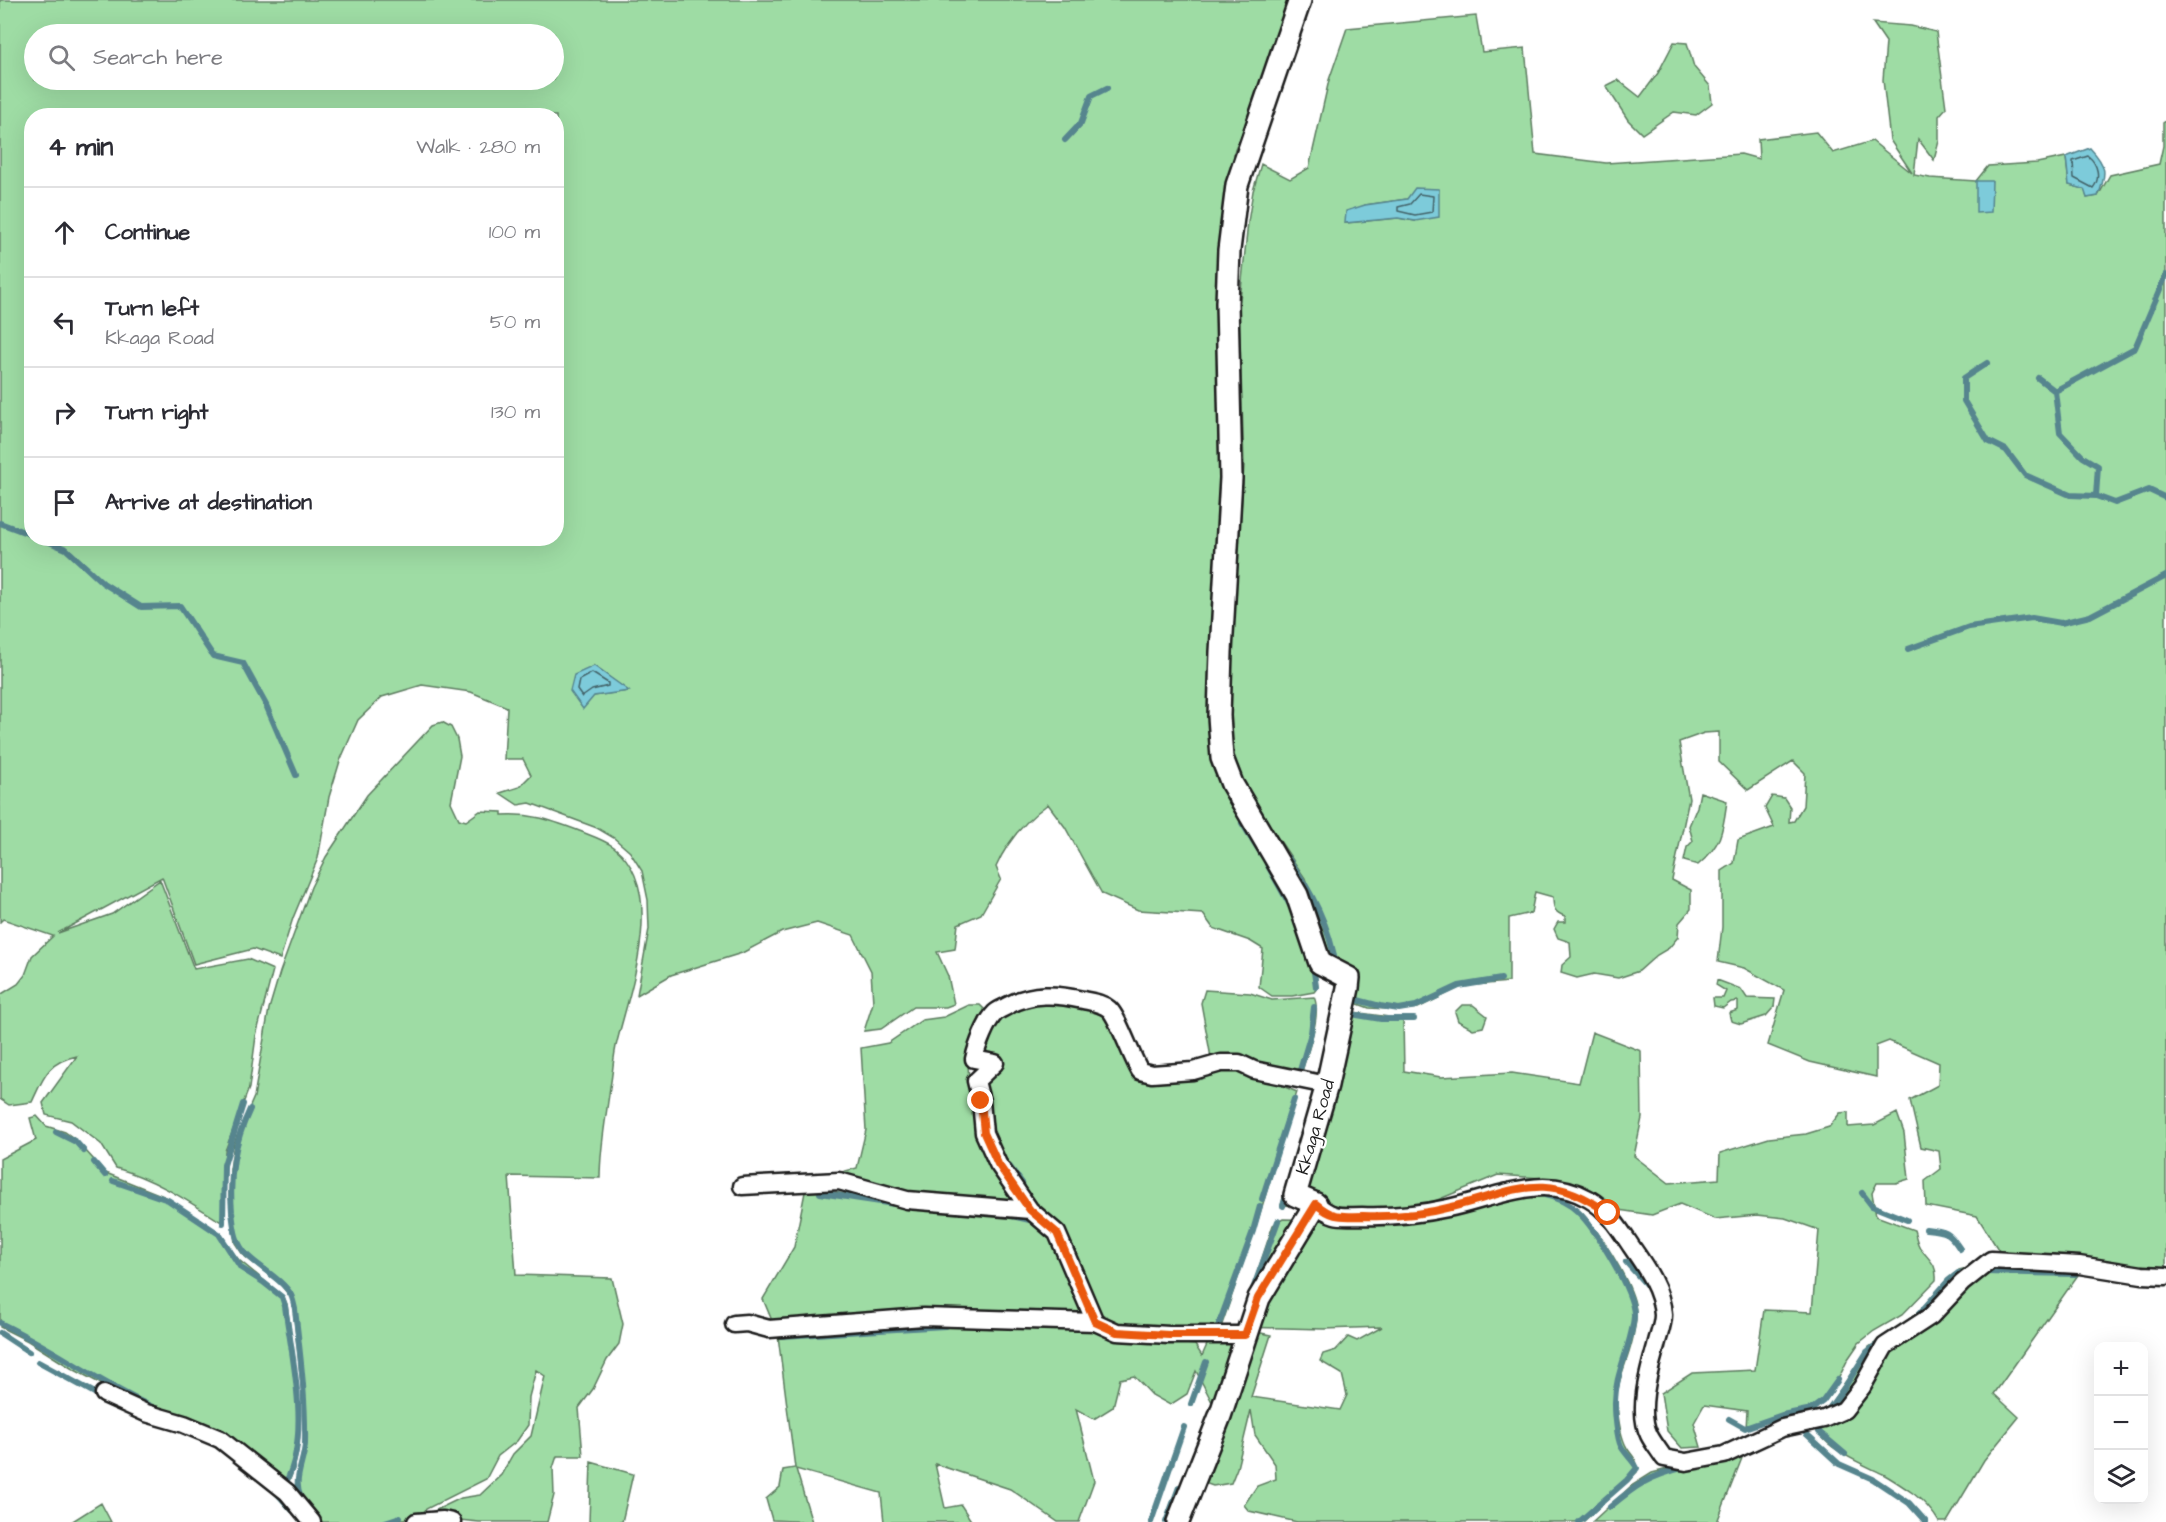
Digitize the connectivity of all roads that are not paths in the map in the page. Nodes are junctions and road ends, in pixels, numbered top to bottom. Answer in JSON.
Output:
{"nodes":[{"id":1,"x":1300,"y":0,"type":"edge"},
{"id":2,"x":1327,"y":1085,"type":"junction"},
{"id":3,"x":742,"y":1186,"type":"dead end"},
{"id":4,"x":1316,"y":1204,"type":"junction"},
{"id":5,"x":1030,"y":1210,"type":"junction"},
{"id":6,"x":2166,"y":1276,"type":"edge"},
{"id":7,"x":1095,"y":1322,"type":"junction"},
{"id":8,"x":734,"y":1324,"type":"dead end"},
{"id":9,"x":1245,"y":1335,"type":"junction"},
{"id":10,"x":104,"y":1394,"type":"dead end"},
{"id":11,"x":312,"y":1522,"type":"edge"},
{"id":12,"x":416,"y":1522,"type":"edge"},
{"id":13,"x":452,"y":1522,"type":"edge"},
{"id":14,"x":1178,"y":1522,"type":"edge"}],
"edges":[{"from":1,"to":2,"type":"street","name":"Kkaga Road"},
{"from":2,"to":4,"type":"street","name":"Kkaga Road"},
{"from":2,"to":5,"type":"street"},
{"from":3,"to":5,"type":"street"},
{"from":4,"to":6,"type":"street"},
{"from":4,"to":9,"type":"street"},
{"from":5,"to":7,"type":"street"},
{"from":7,"to":8,"type":"street"},
{"from":7,"to":9,"type":"street"},
{"from":9,"to":14,"type":"street"},
{"from":10,"to":11,"type":"street"},
{"from":12,"to":13,"type":"street"}]}
